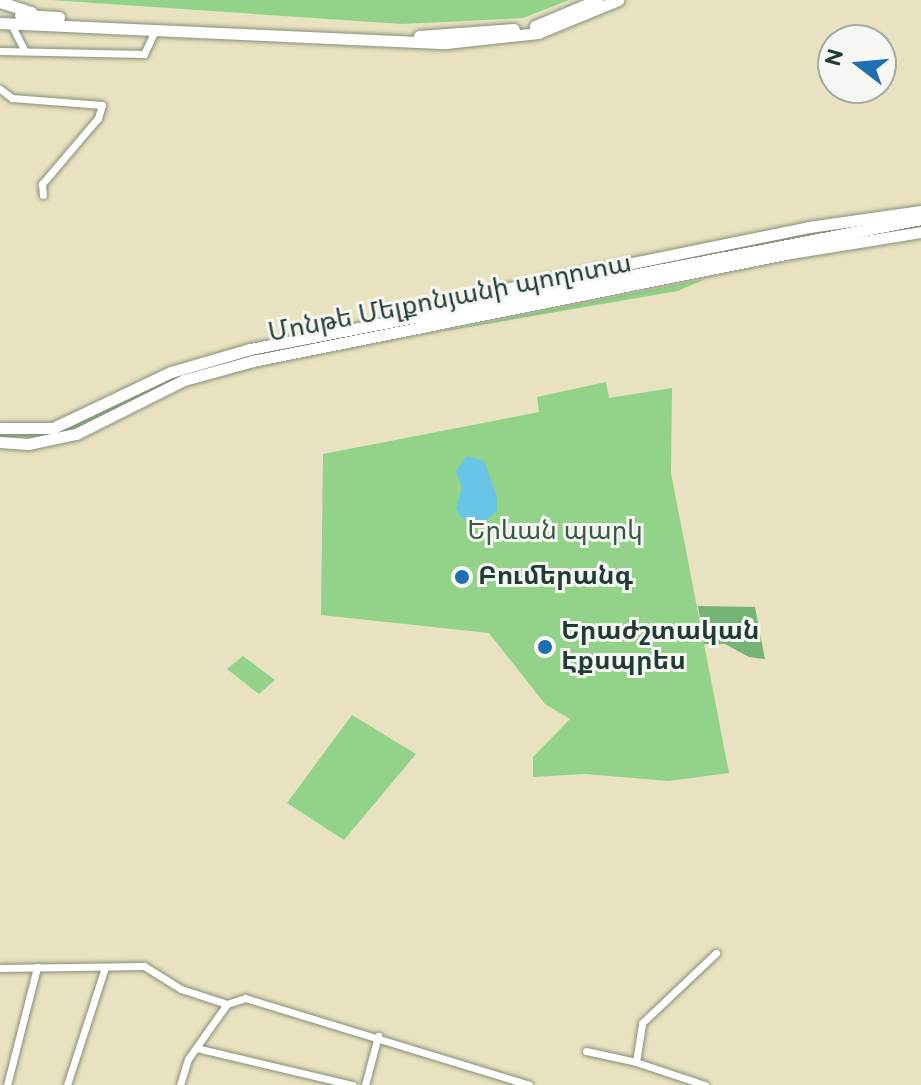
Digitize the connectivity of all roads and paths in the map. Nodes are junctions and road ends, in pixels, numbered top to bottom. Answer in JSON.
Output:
{"nodes":[{"id":1,"x":597,"y":0,"type":"edge"},
{"id":2,"x":618,"y":0,"type":"edge"},
{"id":3,"x":0,"y":2,"type":"edge"},
{"id":4,"x":39,"y":15,"type":"junction"},
{"id":5,"x":0,"y":16,"type":"edge"},
{"id":6,"x":6,"y":25,"type":"edge"},
{"id":7,"x":155,"y":30,"type":"junction"},
{"id":8,"x":24,"y":50,"type":"junction"},
{"id":9,"x":0,"y":51,"type":"edge"},
{"id":10,"x":0,"y":89,"type":"edge"},
{"id":11,"x":43,"y":195,"type":"dead end"},
{"id":12,"x":921,"y":211,"type":"edge"},
{"id":13,"x":921,"y":219,"type":"edge"},
{"id":14,"x":921,"y":232,"type":"edge"},
{"id":15,"x":411,"y":316,"type":"junction"},
{"id":16,"x":413,"y":329,"type":"junction"},
{"id":17,"x":327,"y":333,"type":"junction"},
{"id":18,"x":252,"y":355,"type":"junction"},
{"id":19,"x":0,"y":428,"type":"edge"},
{"id":20,"x":0,"y":442,"type":"edge"},
{"id":21,"x":716,"y":953,"type":"dead end"},
{"id":22,"x":37,"y":967,"type":"junction"},
{"id":23,"x":105,"y":967,"type":"junction"},
{"id":24,"x":0,"y":968,"type":"edge"},
{"id":25,"x":227,"y":1004,"type":"junction"},
{"id":26,"x":378,"y":1036,"type":"junction"},
{"id":27,"x":196,"y":1048,"type":"junction"},
{"id":28,"x":586,"y":1051,"type":"dead end"},
{"id":29,"x":636,"y":1062,"type":"junction"},
{"id":30,"x":7,"y":1085,"type":"edge"},
{"id":31,"x":67,"y":1085,"type":"edge"},
{"id":32,"x":180,"y":1085,"type":"edge"},
{"id":33,"x":353,"y":1085,"type":"edge"},
{"id":34,"x":365,"y":1085,"type":"edge"},
{"id":35,"x":529,"y":1085,"type":"edge"},
{"id":36,"x":705,"y":1085,"type":"edge"}],
"edges":[{"from":1,"to":4,"type":"main road"},
{"from":2,"to":7,"type":"main road"},
{"from":3,"to":4,"type":"main road"},
{"from":4,"to":5,"type":"main road"},
{"from":6,"to":7,"type":"main road"},
{"from":6,"to":8,"type":"street"},
{"from":7,"to":8,"type":"street"},
{"from":8,"to":9,"type":"street"},
{"from":10,"to":11,"type":"street"},
{"from":12,"to":17,"type":"main road"},
{"from":13,"to":15,"type":"main road","name":"Մոնթե Մելքոնյանի պողոտա"},
{"from":14,"to":16,"type":"main road","name":"Մոնթե Մելքոնյանի պողոտա"},
{"from":15,"to":16,"type":"main road"},
{"from":15,"to":17,"type":"main road","name":"Մոնթե Մելքոնյանի պողոտա"},
{"from":16,"to":18,"type":"main road","name":"Մոնթե Մելքոնյանի պողոտա"},
{"from":17,"to":18,"type":"main road","name":"Մոնթե Մելքոնյանի պողոտա"},
{"from":18,"to":19,"type":"main road","name":"Մոնթե Մելքոնյանի պողոտա"},
{"from":18,"to":20,"type":"main road","name":"Մոնթե Մելքոնյանի պողոտա"},
{"from":21,"to":29,"type":"street"},
{"from":22,"to":23,"type":"street"},
{"from":22,"to":24,"type":"street"},
{"from":22,"to":30,"type":"street"},
{"from":23,"to":25,"type":"street"},
{"from":23,"to":31,"type":"street"},
{"from":25,"to":26,"type":"street"},
{"from":25,"to":27,"type":"street"},
{"from":26,"to":34,"type":"street"},
{"from":26,"to":35,"type":"street"},
{"from":27,"to":32,"type":"street"},
{"from":27,"to":33,"type":"street"},
{"from":28,"to":29,"type":"street"},
{"from":29,"to":36,"type":"street"}]}
